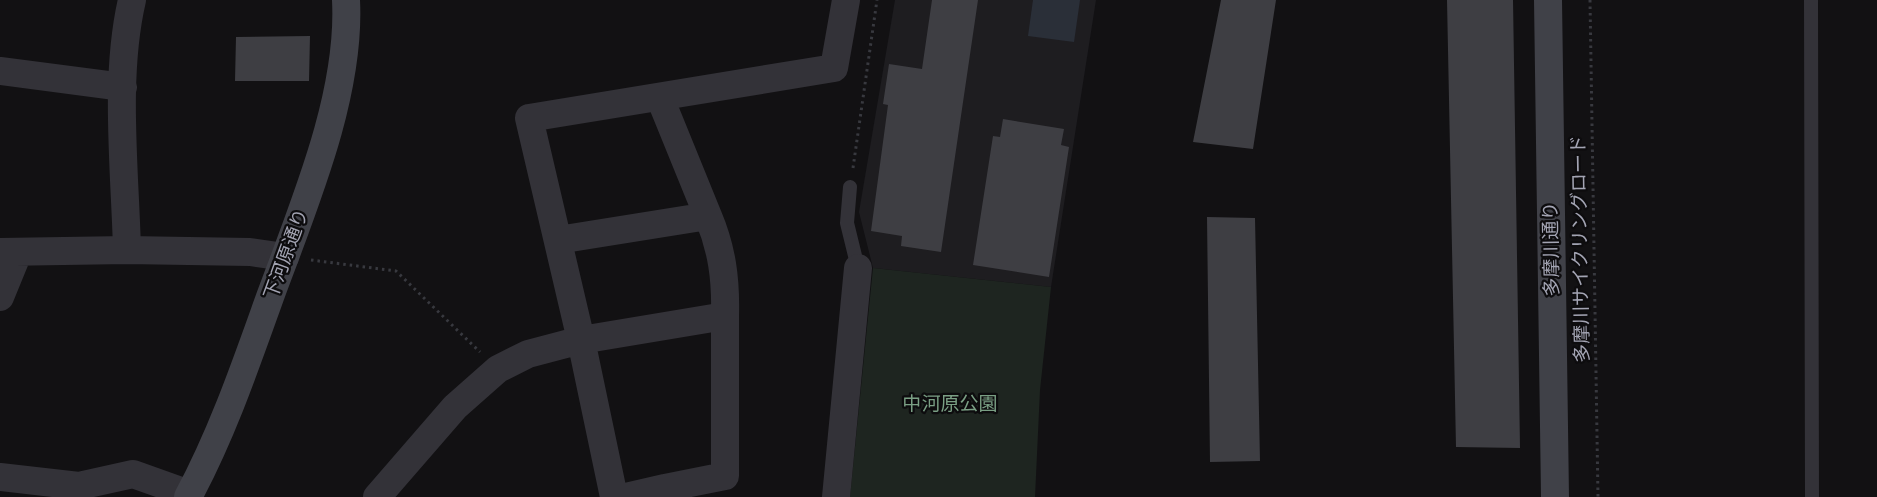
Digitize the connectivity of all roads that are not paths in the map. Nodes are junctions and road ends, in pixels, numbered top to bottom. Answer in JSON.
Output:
{"nodes":[{"id":1,"x":132,"y":0,"type":"edge"},
{"id":2,"x":346,"y":0,"type":"edge"},
{"id":3,"x":846,"y":0,"type":"edge"},
{"id":4,"x":1548,"y":0,"type":"edge"},
{"id":5,"x":1811,"y":0,"type":"edge"},
{"id":6,"x":0,"y":71,"type":"edge"},
{"id":7,"x":122,"y":87,"type":"junction"},
{"id":8,"x":660,"y":98,"type":"junction"},
{"id":9,"x":850,"y":187,"type":"road end"},
{"id":10,"x":708,"y":216,"type":"junction"},
{"id":11,"x":558,"y":240,"type":"junction"},
{"id":12,"x":127,"y":250,"type":"junction"},
{"id":13,"x":9,"y":252,"type":"edge"},
{"id":14,"x":285,"y":257,"type":"junction"},
{"id":15,"x":858,"y":268,"type":"joint"},
{"id":16,"x":0,"y":297,"type":"edge"},
{"id":17,"x":725,"y":316,"type":"junction"},
{"id":18,"x":581,"y":340,"type":"junction"},
{"id":19,"x":0,"y":477,"type":"edge"},
{"id":20,"x":666,"y":493,"type":"edge"},
{"id":21,"x":189,"y":496,"type":"edge"},
{"id":22,"x":377,"y":497,"type":"edge"},
{"id":23,"x":614,"y":497,"type":"edge"},
{"id":24,"x":626,"y":497,"type":"edge"},
{"id":25,"x":836,"y":497,"type":"edge"},
{"id":26,"x":1555,"y":497,"type":"edge"},
{"id":27,"x":1812,"y":497,"type":"edge"}],
"edges":[{"from":1,"to":7,"type":"street"},
{"from":2,"to":14,"type":"street","name":"下河原通り"},
{"from":3,"to":8,"type":"street"},
{"from":4,"to":26,"type":"street","name":"多摩川通り"},
{"from":5,"to":27,"type":"lane"},
{"from":6,"to":7,"type":"street"},
{"from":7,"to":12,"type":"street"},
{"from":8,"to":10,"type":"street"},
{"from":8,"to":11,"type":"street"},
{"from":9,"to":15,"type":"lane"},
{"from":10,"to":11,"type":"street"},
{"from":10,"to":17,"type":"street"},
{"from":11,"to":18,"type":"street"},
{"from":12,"to":13,"type":"street"},
{"from":12,"to":14,"type":"street"},
{"from":13,"to":16,"type":"street"},
{"from":14,"to":21,"type":"street","name":"下河原通り"},
{"from":15,"to":25,"type":"street"},
{"from":17,"to":18,"type":"street"},
{"from":17,"to":20,"type":"street"},
{"from":18,"to":22,"type":"street"},
{"from":18,"to":23,"type":"street"},
{"from":19,"to":21,"type":"street"},
{"from":20,"to":24,"type":"street"}]}
